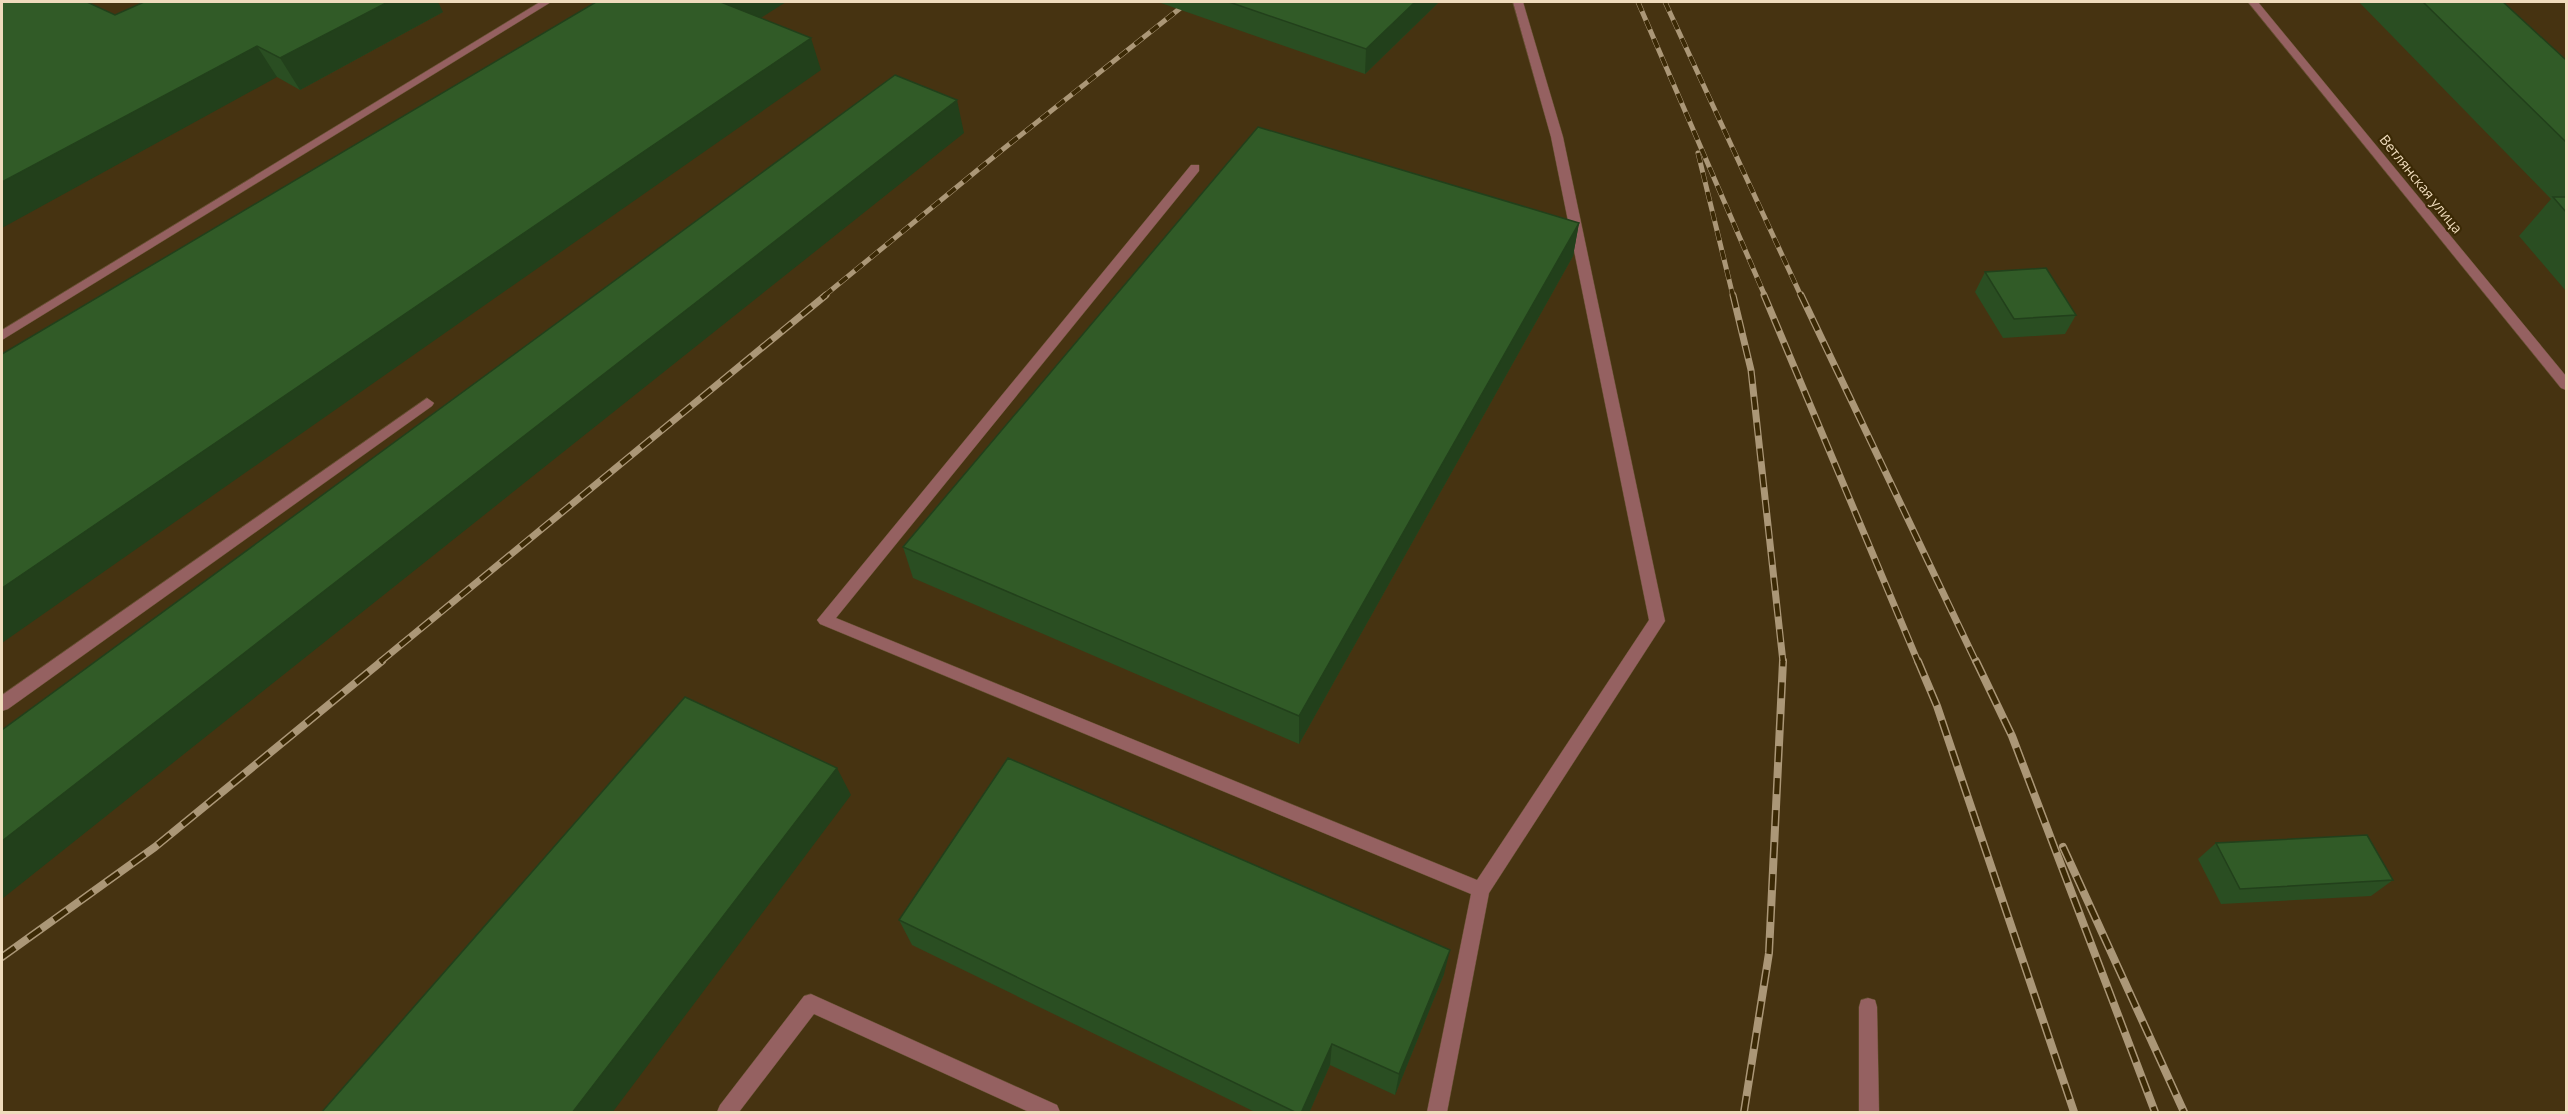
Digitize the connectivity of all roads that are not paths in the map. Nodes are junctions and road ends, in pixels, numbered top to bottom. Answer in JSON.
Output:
{"nodes":[{"id":1,"x":546,"y":2,"type":"edge"},
{"id":2,"x":1518,"y":2,"type":"edge"},
{"id":3,"x":2253,"y":2,"type":"edge"},
{"id":4,"x":1195,"y":168,"type":"dead end"},
{"id":5,"x":2,"y":336,"type":"edge"},
{"id":6,"x":2566,"y":385,"type":"edge"},
{"id":7,"x":427,"y":403,"type":"dead end"},
{"id":8,"x":2,"y":704,"type":"edge"},
{"id":9,"x":1481,"y":890,"type":"junction"},
{"id":10,"x":1868,"y":1007,"type":"dead end"},
{"id":11,"x":727,"y":1113,"type":"edge"},
{"id":12,"x":1050,"y":1113,"type":"edge"},
{"id":13,"x":1437,"y":1113,"type":"edge"},
{"id":14,"x":1869,"y":1113,"type":"edge"}],
"edges":[{"from":1,"to":5,"type":"street"},
{"from":2,"to":9,"type":"street"},
{"from":3,"to":6,"type":"street","name":"Ветлянская улица"},
{"from":4,"to":9,"type":"street"},
{"from":7,"to":8,"type":"street"},
{"from":9,"to":13,"type":"street"},
{"from":10,"to":14,"type":"street"},
{"from":11,"to":12,"type":"street"}]}
